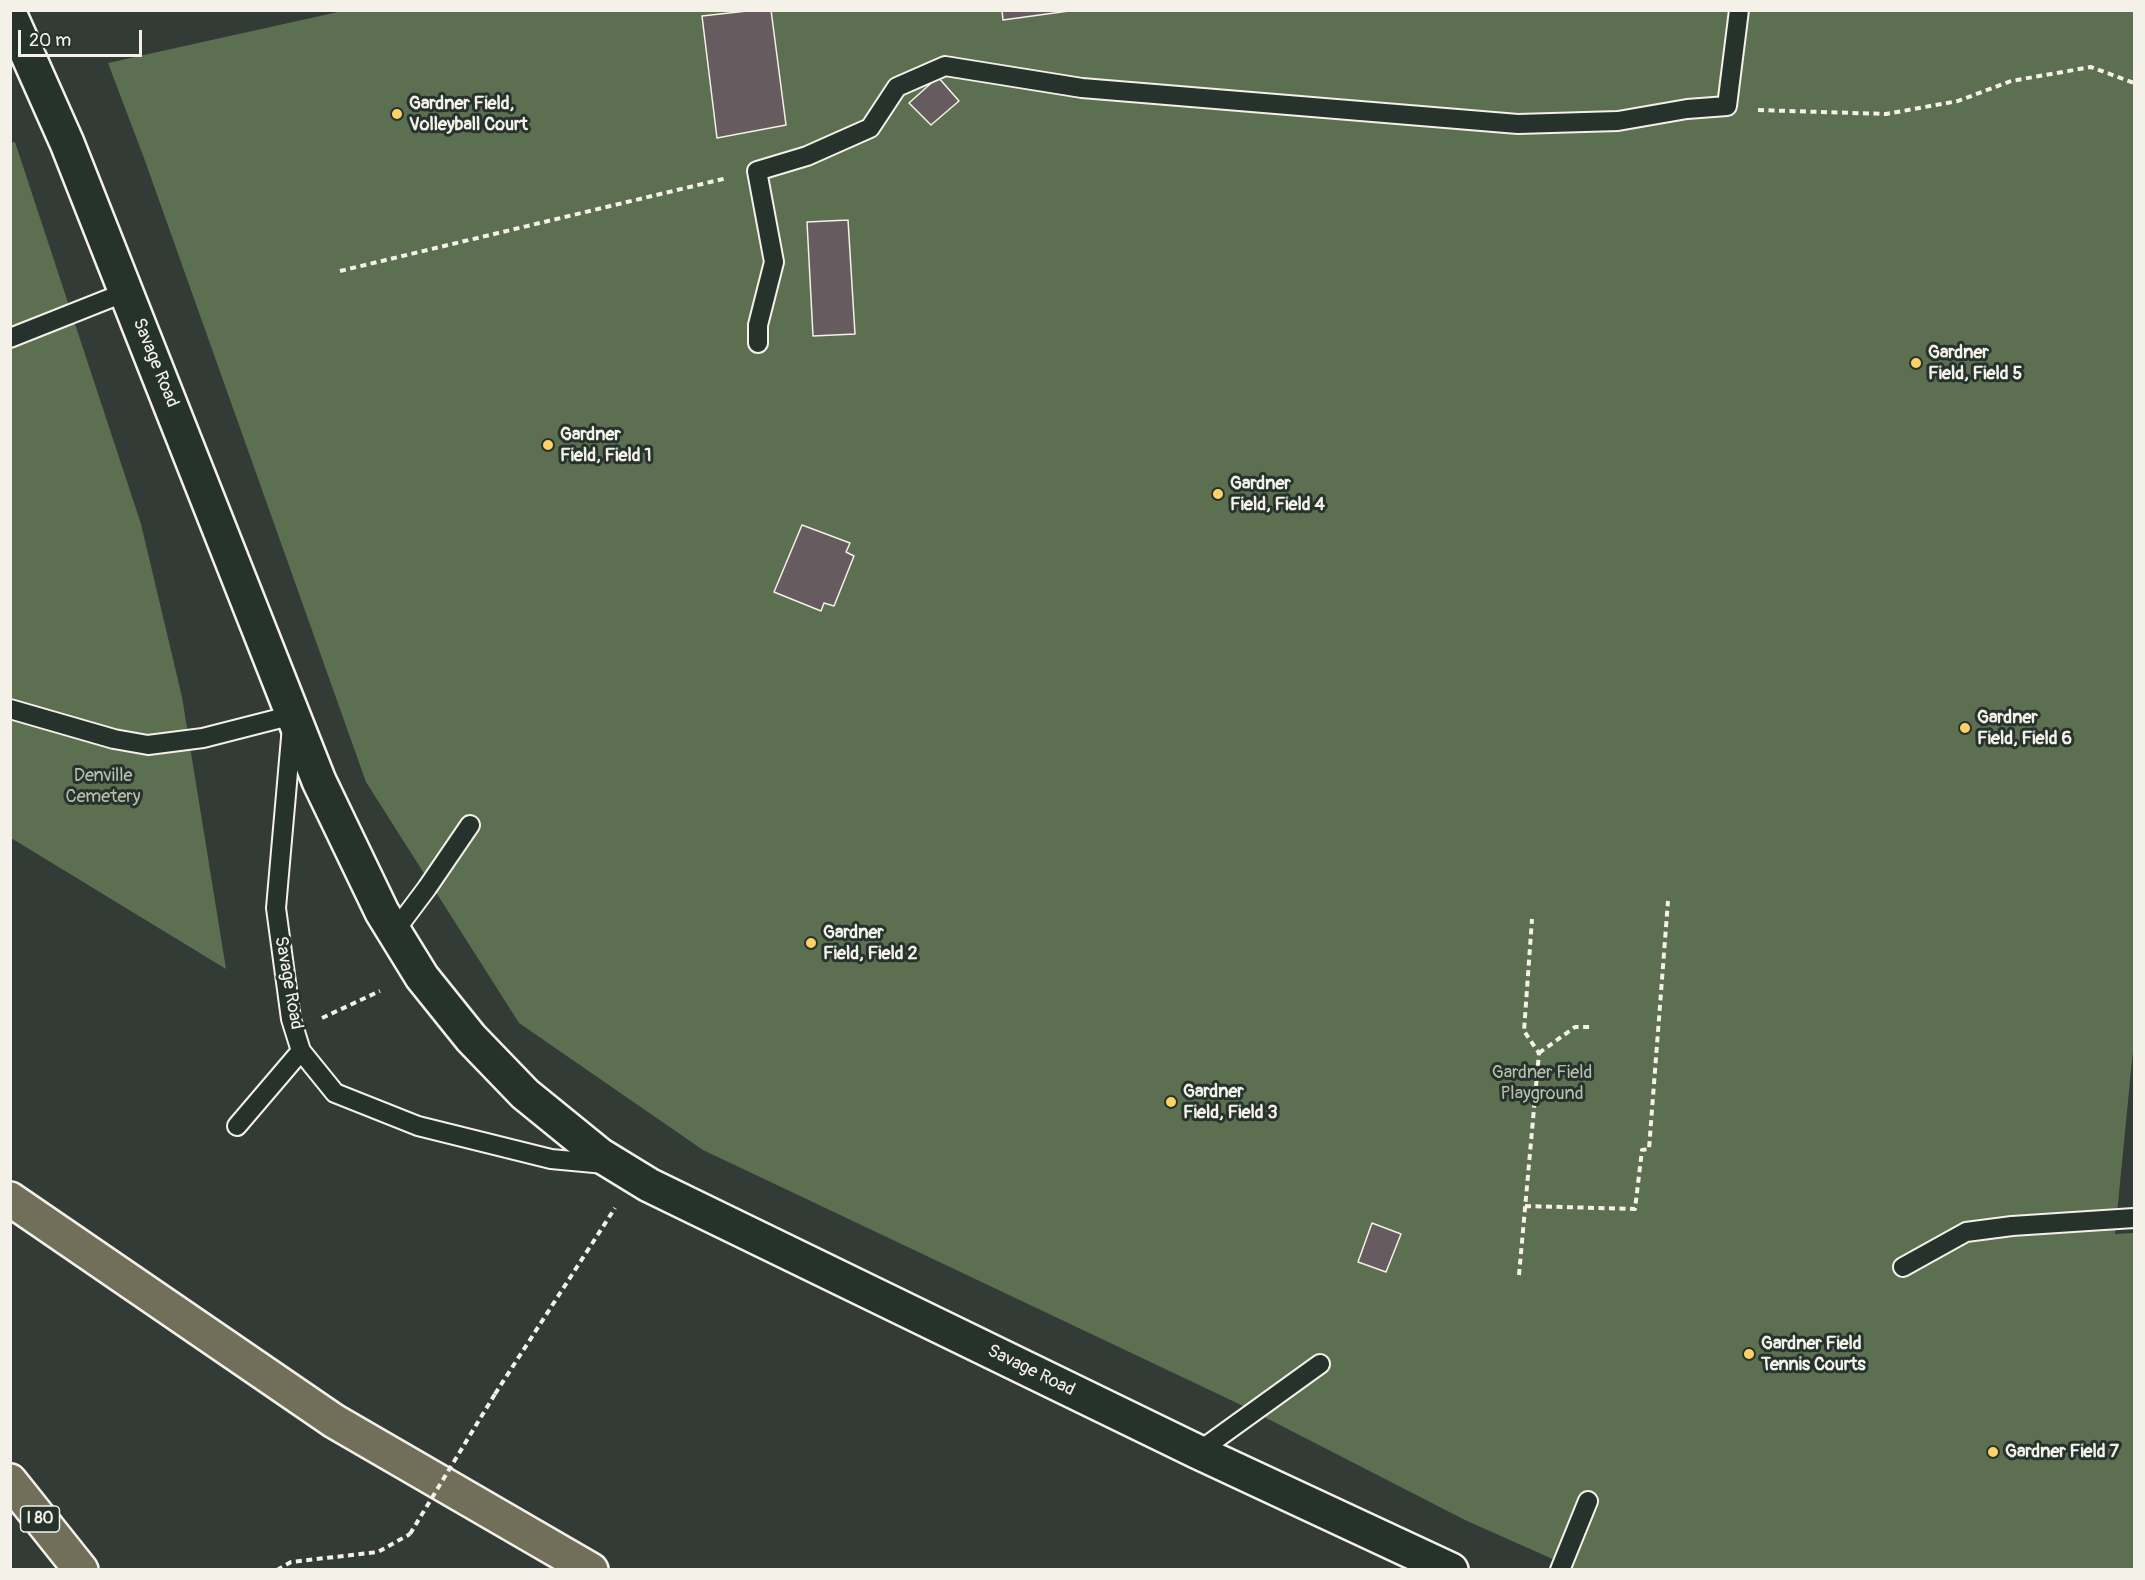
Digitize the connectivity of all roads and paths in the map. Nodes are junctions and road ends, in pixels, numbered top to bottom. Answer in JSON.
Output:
{"nodes":[{"id":1,"x":1739,"y":10,"type":"edge"},
{"id":2,"x":10,"y":15,"type":"edge"},
{"id":3,"x":2134,"y":83,"type":"edge"},
{"id":4,"x":1727,"y":106,"type":"junction"},
{"id":5,"x":757,"y":171,"type":"junction"},
{"id":6,"x":340,"y":271,"type":"dead end"},
{"id":7,"x":126,"y":292,"type":"junction"},
{"id":8,"x":10,"y":338,"type":"edge"},
{"id":9,"x":758,"y":343,"type":"dead end"},
{"id":10,"x":10,"y":710,"type":"edge"},
{"id":11,"x":293,"y":715,"type":"junction"},
{"id":12,"x":470,"y":825,"type":"dead end"},
{"id":13,"x":1668,"y":901,"type":"dead end"},
{"id":14,"x":1532,"y":919,"type":"dead end"},
{"id":15,"x":394,"y":932,"type":"junction"},
{"id":16,"x":380,"y":991,"type":"dead end"},
{"id":17,"x":1592,"y":1027,"type":"dead end"},
{"id":18,"x":295,"y":1031,"type":"junction"},
{"id":19,"x":301,"y":1051,"type":"junction"},
{"id":20,"x":1539,"y":1053,"type":"junction"},
{"id":21,"x":237,"y":1126,"type":"dead end"},
{"id":22,"x":616,"y":1165,"type":"junction"},
{"id":23,"x":10,"y":1198,"type":"edge"},
{"id":24,"x":1525,"y":1206,"type":"junction"},
{"id":25,"x":615,"y":1207,"type":"dead end"},
{"id":26,"x":2134,"y":1218,"type":"edge"},
{"id":27,"x":1903,"y":1267,"type":"dead end"},
{"id":28,"x":1519,"y":1275,"type":"dead end"},
{"id":29,"x":1320,"y":1364,"type":"dead end"},
{"id":30,"x":1198,"y":1452,"type":"junction"},
{"id":31,"x":10,"y":1481,"type":"edge"},
{"id":32,"x":1588,"y":1501,"type":"dead end"},
{"id":33,"x":1405,"y":1557,"type":"edge"},
{"id":34,"x":75,"y":1563,"type":"edge"},
{"id":35,"x":277,"y":1569,"type":"edge"},
{"id":36,"x":591,"y":1569,"type":"edge"},
{"id":37,"x":1450,"y":1569,"type":"edge"},
{"id":38,"x":1560,"y":1569,"type":"edge"}],
"edges":[{"from":1,"to":4,"type":"lane"},
{"from":2,"to":7,"type":"street","name":"Savage Road"},
{"from":3,"to":4,"type":"path"},
{"from":4,"to":5,"type":"lane"},
{"from":5,"to":6,"type":"path"},
{"from":5,"to":9,"type":"lane"},
{"from":7,"to":8,"type":"lane"},
{"from":7,"to":11,"type":"street","name":"Savage Road"},
{"from":10,"to":11,"type":"lane"},
{"from":11,"to":15,"type":"street","name":"Savage Road"},
{"from":11,"to":18,"type":"lane","name":"Savage Road"},
{"from":12,"to":15,"type":"lane"},
{"from":13,"to":24,"type":"path"},
{"from":14,"to":20,"type":"path"},
{"from":15,"to":22,"type":"street","name":"Savage Road"},
{"from":16,"to":18,"type":"path"},
{"from":17,"to":20,"type":"path"},
{"from":18,"to":19,"type":"lane","name":"Savage Road"},
{"from":19,"to":21,"type":"lane"},
{"from":19,"to":22,"type":"lane","name":"Savage Road"},
{"from":20,"to":24,"type":"path"},
{"from":22,"to":30,"type":"street","name":"Savage Road"},
{"from":23,"to":36,"type":"highway"},
{"from":24,"to":28,"type":"path"},
{"from":25,"to":35,"type":"path","bridge":true},
{"from":26,"to":27,"type":"lane"},
{"from":29,"to":30,"type":"lane"},
{"from":30,"to":33,"type":"street","name":"Savage Road"},
{"from":31,"to":34,"type":"highway","number":"I 80"},
{"from":32,"to":38,"type":"lane"},
{"from":33,"to":37,"type":"street","name":"Savage Road"}]}
